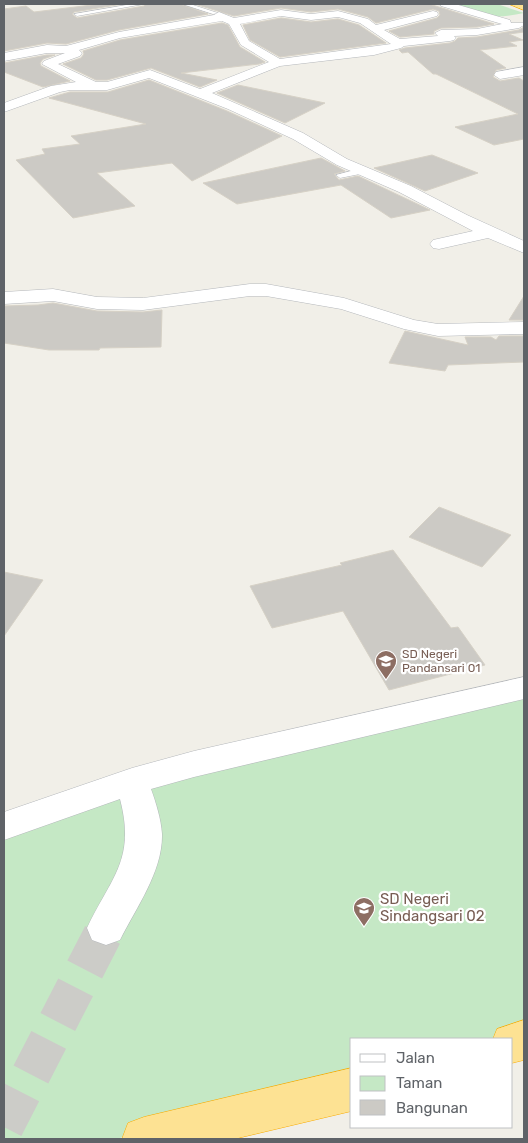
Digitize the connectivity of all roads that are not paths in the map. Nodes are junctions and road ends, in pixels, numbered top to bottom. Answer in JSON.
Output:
{"nodes":[{"id":1,"x":141,"y":4,"type":"edge"},
{"id":2,"x":185,"y":4,"type":"edge"},
{"id":3,"x":445,"y":4,"type":"edge"},
{"id":4,"x":514,"y":4,"type":"edge"},
{"id":5,"x":524,"y":7,"type":"edge"},
{"id":6,"x":415,"y":9,"type":"dead end"},
{"id":7,"x":77,"y":14,"type":"dead end"},
{"id":8,"x":224,"y":18,"type":"junction"},
{"id":9,"x":522,"y":26,"type":"edge"},
{"id":10,"x":374,"y":29,"type":"junction"},
{"id":11,"x":39,"y":41,"type":"dead end"},
{"id":12,"x":397,"y":43,"type":"junction"},
{"id":13,"x":52,"y":48,"type":"junction"},
{"id":14,"x":69,"y":49,"type":"junction"},
{"id":15,"x":4,"y":57,"type":"edge"},
{"id":16,"x":278,"y":62,"type":"junction"},
{"id":17,"x":524,"y":71,"type":"edge"},
{"id":18,"x":500,"y":75,"type":"dead end"},
{"id":19,"x":94,"y":86,"type":"junction"},
{"id":20,"x":201,"y":93,"type":"junction"},
{"id":21,"x":4,"y":108,"type":"edge"},
{"id":22,"x":362,"y":170,"type":"junction"},
{"id":23,"x":340,"y":175,"type":"dead end"},
{"id":24,"x":492,"y":232,"type":"junction"},
{"id":25,"x":439,"y":244,"type":"dead end"},
{"id":26,"x":524,"y":248,"type":"edge"},
{"id":27,"x":4,"y":298,"type":"edge"},
{"id":28,"x":524,"y":328,"type":"edge"},
{"id":29,"x":524,"y":688,"type":"edge"},
{"id":30,"x":132,"y":781,"type":"junction"},
{"id":31,"x":4,"y":826,"type":"edge"},
{"id":32,"x":106,"y":928,"type":"tunnel mouth"},
{"id":33,"x":350,"y":1089,"type":"edge"},
{"id":34,"x":144,"y":1139,"type":"edge"}],
"edges":[{"from":1,"to":7,"type":"lane"},
{"from":2,"to":8,"type":"lane"},
{"from":3,"to":9,"type":"street"},
{"from":4,"to":5,"type":"highway"},
{"from":6,"to":10,"type":"street"},
{"from":8,"to":10,"type":"street"},
{"from":8,"to":14,"type":"street"},
{"from":8,"to":16,"type":"street"},
{"from":9,"to":12,"type":"street"},
{"from":10,"to":12,"type":"street"},
{"from":11,"to":13,"type":"street"},
{"from":12,"to":16,"type":"street"},
{"from":13,"to":14,"type":"street"},
{"from":13,"to":15,"type":"street"},
{"from":14,"to":19,"type":"street"},
{"from":16,"to":20,"type":"street"},
{"from":17,"to":18,"type":"street"},
{"from":19,"to":20,"type":"street"},
{"from":19,"to":21,"type":"street"},
{"from":20,"to":22,"type":"street"},
{"from":22,"to":23,"type":"lane"},
{"from":22,"to":24,"type":"street"},
{"from":24,"to":25,"type":"street"},
{"from":24,"to":26,"type":"street"},
{"from":27,"to":28,"type":"street"},
{"from":29,"to":30,"type":"street"},
{"from":30,"to":31,"type":"street"},
{"from":30,"to":32,"type":"street"},
{"from":33,"to":34,"type":"highway"}]}
